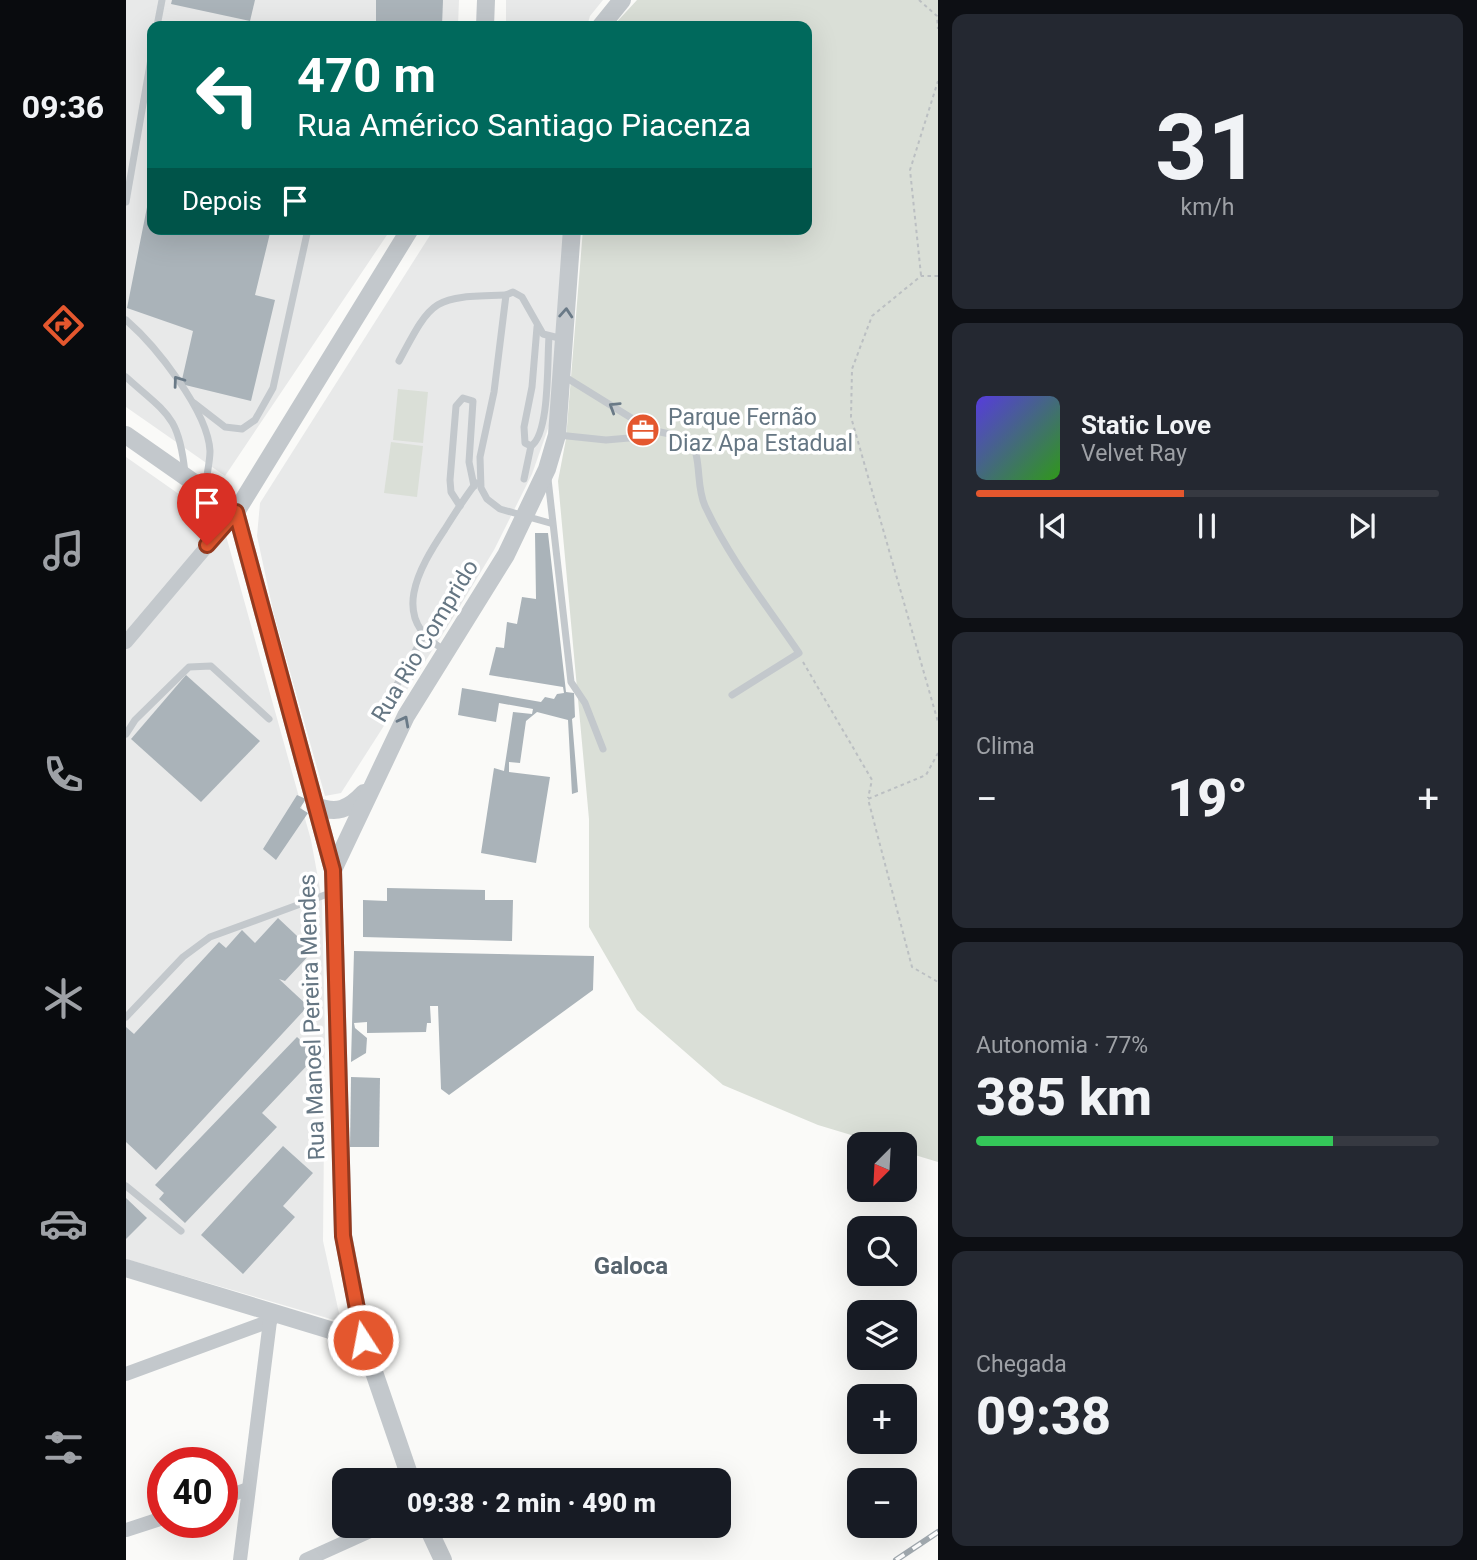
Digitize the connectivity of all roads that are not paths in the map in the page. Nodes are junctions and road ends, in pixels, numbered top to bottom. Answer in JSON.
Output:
{"nodes":[{"id":1,"x":162,"y":0,"type":"edge"},
{"id":2,"x":486,"y":0,"type":"edge"},
{"id":3,"x":622,"y":0,"type":"edge"},
{"id":4,"x":158,"y":21,"type":"edge"},
{"id":5,"x":485,"y":21,"type":"edge"},
{"id":6,"x":605,"y":21,"type":"edge"},
{"id":7,"x":147,"y":92,"type":"edge"},
{"id":8,"x":126,"y":202,"type":"edge"},
{"id":9,"x":307,"y":235,"type":"edge"},
{"id":10,"x":406,"y":235,"type":"edge"},
{"id":11,"x":571,"y":235,"type":"edge"},
{"id":12,"x":506,"y":295,"type":"junction"},
{"id":13,"x":126,"y":320,"type":"edge"},
{"id":14,"x":537,"y":327,"type":"junction"},
{"id":15,"x":556,"y":338,"type":"junction"},
{"id":16,"x":400,"y":361,"type":"dead end"},
{"id":17,"x":561,"y":374,"type":"junction"},
{"id":18,"x":126,"y":377,"type":"edge"},
{"id":19,"x":194,"y":403,"type":"junction"},
{"id":20,"x":636,"y":427,"type":"junction"},
{"id":21,"x":126,"y":435,"type":"edge"},
{"id":22,"x":557,"y":435,"type":"junction"},
{"id":23,"x":531,"y":446,"type":"junction"},
{"id":24,"x":547,"y":469,"type":"junction"},
{"id":25,"x":185,"y":476,"type":"junction"},
{"id":26,"x":524,"y":480,"type":"dead end"},
{"id":27,"x":477,"y":482,"type":"junction"},
{"id":28,"x":205,"y":490,"type":"junction"},
{"id":29,"x":460,"y":506,"type":"junction"},
{"id":30,"x":236,"y":512,"type":"junction"},
{"id":31,"x":524,"y":518,"type":"junction"},
{"id":32,"x":550,"y":523,"type":"junction"},
{"id":33,"x":424,"y":635,"type":"junction"},
{"id":34,"x":126,"y":642,"type":"edge"},
{"id":35,"x":446,"y":651,"type":"junction"},
{"id":36,"x":393,"y":692,"type":"dead end"},
{"id":37,"x":733,"y":695,"type":"dead end"},
{"id":38,"x":269,"y":719,"type":"dead end"},
{"id":39,"x":126,"y":734,"type":"edge"},
{"id":40,"x":603,"y":749,"type":"dead end"},
{"id":41,"x":374,"y":782,"type":"junction"},
{"id":42,"x":315,"y":806,"type":"junction"},
{"id":43,"x":333,"y":870,"type":"junction"},
{"id":44,"x":333,"y":891,"type":"junction"},
{"id":45,"x":126,"y":1017,"type":"edge"},
{"id":46,"x":126,"y":1186,"type":"edge"},
{"id":47,"x":181,"y":1231,"type":"dead end"},
{"id":48,"x":126,"y":1268,"type":"edge"},
{"id":49,"x":273,"y":1317,"type":"junction"},
{"id":50,"x":363,"y":1340,"type":"junction"},
{"id":51,"x":126,"y":1374,"type":"edge"},
{"id":52,"x":407,"y":1468,"type":"edge"},
{"id":53,"x":248,"y":1489,"type":"junction"},
{"id":54,"x":238,"y":1492,"type":"edge"},
{"id":55,"x":147,"y":1523,"type":"edge"},
{"id":56,"x":126,"y":1530,"type":"edge"},
{"id":57,"x":355,"y":1538,"type":"edge"},
{"id":58,"x":430,"y":1538,"type":"edge"},
{"id":59,"x":433,"y":1538,"type":"edge"},
{"id":60,"x":240,"y":1560,"type":"edge"},
{"id":61,"x":306,"y":1560,"type":"edge"},
{"id":62,"x":435,"y":1560,"type":"edge"},
{"id":63,"x":443,"y":1560,"type":"edge"}],
"edges":[{"from":1,"to":4,"type":"lane"},
{"from":2,"to":5,"type":"street"},
{"from":3,"to":6,"type":"street"},
{"from":7,"to":8,"type":"lane"},
{"from":9,"to":19,"type":"lane"},
{"from":10,"to":30,"type":"street"},
{"from":15,"to":11,"type":"street","name":"Rua Rio Comprido","one_way":true},
{"from":12,"to":14,"type":"lane"},
{"from":12,"to":16,"type":"lane"},
{"from":12,"to":27,"type":"lane"},
{"from":19,"to":13,"type":"lane","one_way":true},
{"from":14,"to":15,"type":"lane"},
{"from":14,"to":23,"type":"lane"},
{"from":15,"to":17,"type":"street","name":"Rua Rio Comprido"},
{"from":15,"to":23,"type":"lane"},
{"from":20,"to":17,"type":"lane","one_way":true},
{"from":17,"to":22,"type":"street","name":"Rua Rio Comprido"},
{"from":18,"to":25,"type":"lane"},
{"from":19,"to":28,"type":"lane"},
{"from":20,"to":22,"type":"lane"},
{"from":20,"to":37,"type":"lane"},
{"from":21,"to":25,"type":"street"},
{"from":22,"to":24,"type":"street","name":"Rua Rio Comprido"},
{"from":23,"to":26,"type":"lane"},
{"from":24,"to":31,"type":"street","name":"Rua Rio Comprido"},
{"from":24,"to":32,"type":"lane"},
{"from":25,"to":28,"type":"street"},
{"from":27,"to":29,"type":"lane"},
{"from":27,"to":29,"type":"lane"},
{"from":27,"to":31,"type":"lane"},
{"from":28,"to":30,"type":"street"},
{"from":29,"to":33,"type":"lane"},
{"from":30,"to":34,"type":"street"},
{"from":30,"to":42,"type":"street","name":"Rua Manoel Pereira Mendes"},
{"from":31,"to":32,"type":"lane"},
{"from":31,"to":35,"type":"street","name":"Rua Rio Comprido"},
{"from":32,"to":40,"type":"lane"},
{"from":33,"to":35,"type":"lane"},
{"from":33,"to":36,"type":"lane"},
{"from":41,"to":35,"type":"street","name":"Rua Rio Comprido","one_way":true},
{"from":38,"to":39,"type":"lane"},
{"from":41,"to":42,"type":"street"},
{"from":41,"to":43,"type":"street","name":"Rua Rio Comprido"},
{"from":42,"to":43,"type":"street","name":"Rua Manoel Pereira Mendes"},
{"from":43,"to":44,"type":"street","name":"Rua Manoel Pereira Mendes"},
{"from":44,"to":45,"type":"lane"},
{"from":44,"to":50,"type":"street","name":"Rua Manoel Pereira Mendes"},
{"from":46,"to":47,"type":"lane"},
{"from":48,"to":49,"type":"street"},
{"from":49,"to":50,"type":"street"},
{"from":49,"to":51,"type":"street"},
{"from":49,"to":53,"type":"street"},
{"from":50,"to":52,"type":"street","name":"Rua Manoel Pereira Mendes"},
{"from":53,"to":54,"type":"street"},
{"from":53,"to":60,"type":"street"},
{"from":55,"to":56,"type":"street"},
{"from":57,"to":61,"type":"street"},
{"from":58,"to":62,"type":"street"},
{"from":59,"to":63,"type":"street"}]}
